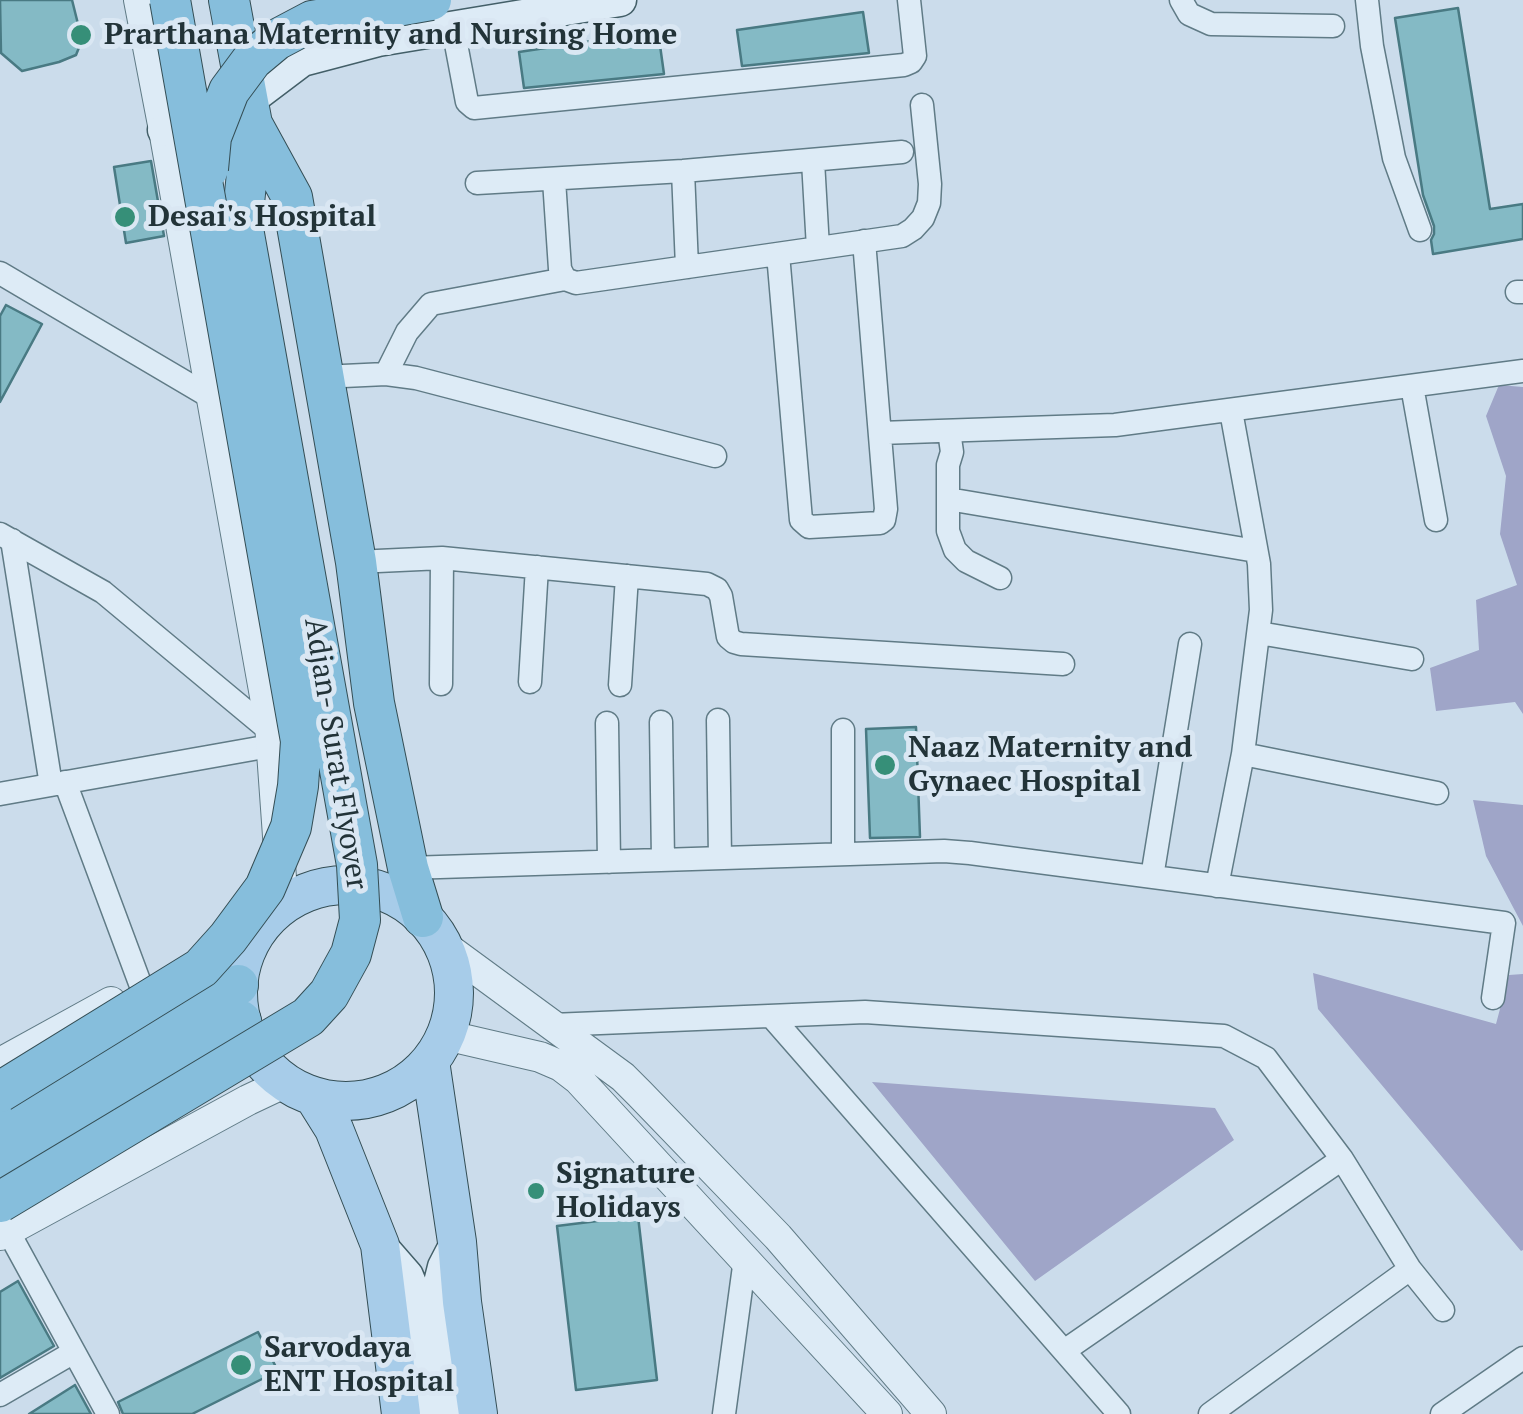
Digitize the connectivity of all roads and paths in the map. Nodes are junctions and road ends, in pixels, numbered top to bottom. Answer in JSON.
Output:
{"nodes":[{"id":1,"x":139,"y":0,"type":"edge"},
{"id":2,"x":170,"y":0,"type":"edge"},
{"id":3,"x":229,"y":0,"type":"edge"},
{"id":4,"x":620,"y":0,"type":"edge"},
{"id":5,"x":908,"y":0,"type":"edge"},
{"id":6,"x":1182,"y":0,"type":"edge"},
{"id":7,"x":1367,"y":0,"type":"edge"},
{"id":8,"x":442,"y":14,"type":"edge"},
{"id":9,"x":1334,"y":26,"type":"dead end"},
{"id":10,"x":922,"y":105,"type":"dead end"},
{"id":11,"x":251,"y":112,"type":"junction"},
{"id":12,"x":164,"y":130,"type":"junction"},
{"id":13,"x":902,"y":152,"type":"dead end"},
{"id":14,"x":813,"y":162,"type":"junction"},
{"id":15,"x":683,"y":171,"type":"junction"},
{"id":16,"x":554,"y":180,"type":"junction"},
{"id":17,"x":477,"y":183,"type":"dead end"},
{"id":18,"x":224,"y":215,"type":"junction"},
{"id":19,"x":1420,"y":230,"type":"dead end"},
{"id":20,"x":864,"y":241,"type":"junction"},
{"id":21,"x":818,"y":248,"type":"junction"},
{"id":22,"x":778,"y":254,"type":"junction"},
{"id":23,"x":688,"y":267,"type":"junction"},
{"id":24,"x":0,"y":273,"type":"edge"},
{"id":25,"x":565,"y":279,"type":"junction"},
{"id":26,"x":1523,"y":371,"type":"edge"},
{"id":27,"x":386,"y":374,"type":"junction"},
{"id":28,"x":322,"y":377,"type":"junction"},
{"id":29,"x":1412,"y":386,"type":"junction"},
{"id":30,"x":212,"y":398,"type":"junction"},
{"id":31,"x":1231,"y":411,"type":"junction"},
{"id":32,"x":949,"y":431,"type":"junction"},
{"id":33,"x":880,"y":433,"type":"junction"},
{"id":34,"x":716,"y":456,"type":"dead end"},
{"id":35,"x":948,"y":498,"type":"junction"},
{"id":36,"x":1436,"y":520,"type":"dead end"},
{"id":37,"x":6,"y":537,"type":"edge"},
{"id":38,"x":1256,"y":551,"type":"junction"},
{"id":39,"x":442,"y":558,"type":"junction"},
{"id":40,"x":356,"y":562,"type":"junction"},
{"id":41,"x":537,"y":567,"type":"junction"},
{"id":42,"x":627,"y":576,"type":"junction"},
{"id":43,"x":1000,"y":578,"type":"dead end"},
{"id":44,"x":1259,"y":633,"type":"junction"},
{"id":45,"x":1190,"y":644,"type":"dead end"},
{"id":46,"x":1412,"y":659,"type":"dead end"},
{"id":47,"x":1064,"y":664,"type":"dead end"},
{"id":48,"x":530,"y":682,"type":"dead end"},
{"id":49,"x":442,"y":684,"type":"dead end"},
{"id":50,"x":620,"y":685,"type":"dead end"},
{"id":51,"x":718,"y":720,"type":"dead end"},
{"id":52,"x":661,"y":722,"type":"dead end"},
{"id":53,"x":606,"y":724,"type":"dead end"},
{"id":54,"x":843,"y":730,"type":"dead end"},
{"id":55,"x":270,"y":738,"type":"junction"},
{"id":56,"x":1243,"y":754,"type":"junction"},
{"id":57,"x":58,"y":784,"type":"junction"},
{"id":58,"x":1437,"y":793,"type":"dead end"},
{"id":59,"x":0,"y":794,"type":"edge"},
{"id":60,"x":843,"y":854,"type":"junction"},
{"id":61,"x":720,"y":858,"type":"junction"},
{"id":62,"x":663,"y":860,"type":"junction"},
{"id":63,"x":609,"y":862,"type":"junction"},
{"id":64,"x":408,"y":868,"type":"junction"},
{"id":65,"x":1152,"y":877,"type":"junction"},
{"id":66,"x":1217,"y":886,"type":"junction"},
{"id":67,"x":270,"y":918,"type":"junction"},
{"id":68,"x":433,"y":931,"type":"junction"},
{"id":69,"x":141,"y":986,"type":"junction"},
{"id":70,"x":1492,"y":998,"type":"dead end"},
{"id":71,"x":239,"y":1003,"type":"junction"},
{"id":72,"x":771,"y":1016,"type":"junction"},
{"id":73,"x":552,"y":1026,"type":"junction"},
{"id":74,"x":437,"y":1048,"type":"junction"},
{"id":75,"x":153,"y":1055,"type":"junction"},
{"id":76,"x":0,"y":1063,"type":"edge"},
{"id":77,"x":299,"y":1090,"type":"junction"},
{"id":78,"x":0,"y":1092,"type":"edge"},
{"id":79,"x":0,"y":1129,"type":"edge"},
{"id":80,"x":1342,"y":1159,"type":"junction"},
{"id":81,"x":0,"y":1165,"type":"edge"},
{"id":82,"x":2,"y":1223,"type":"edge"},
{"id":83,"x":457,"y":1242,"type":"junction"},
{"id":84,"x":380,"y":1245,"type":"junction"},
{"id":85,"x":744,"y":1259,"type":"junction"},
{"id":86,"x":1410,"y":1269,"type":"junction"},
{"id":87,"x":1442,"y":1310,"type":"dead end"},
{"id":88,"x":1064,"y":1351,"type":"junction"},
{"id":89,"x":74,"y":1352,"type":"junction"},
{"id":90,"x":1523,"y":1358,"type":"edge"},
{"id":91,"x":0,"y":1395,"type":"edge"},
{"id":92,"x":108,"y":1414,"type":"edge"},
{"id":93,"x":401,"y":1414,"type":"edge"},
{"id":94,"x":430,"y":1414,"type":"edge"},
{"id":95,"x":451,"y":1414,"type":"edge"},
{"id":96,"x":478,"y":1414,"type":"edge"},
{"id":97,"x":724,"y":1414,"type":"edge"},
{"id":98,"x":887,"y":1414,"type":"edge"},
{"id":99,"x":931,"y":1414,"type":"edge"},
{"id":100,"x":1119,"y":1414,"type":"edge"},
{"id":101,"x":1210,"y":1414,"type":"edge"},
{"id":102,"x":1442,"y":1414,"type":"edge"}],
"edges":[{"from":1,"to":12,"type":"street"},
{"from":2,"to":18,"type":"highway","name":"Adjan- Surat Flyover","bridge":true},
{"from":3,"to":11,"type":"highway"},
{"from":4,"to":8,"type":"main road"},
{"from":5,"to":8,"type":"street"},
{"from":6,"to":9,"type":"street"},
{"from":7,"to":19,"type":"street"},
{"from":8,"to":11,"type":"main road"},
{"from":8,"to":18,"type":"highway","bridge":true},
{"from":10,"to":20,"type":"street"},
{"from":11,"to":12,"type":"main road"},
{"from":11,"to":18,"type":"highway","name":"Adjan- Surat Flyover"},
{"from":11,"to":28,"type":"highway"},
{"from":12,"to":30,"type":"street"},
{"from":13,"to":14,"type":"street"},
{"from":14,"to":15,"type":"street"},
{"from":14,"to":21,"type":"street"},
{"from":15,"to":16,"type":"street"},
{"from":15,"to":23,"type":"street"},
{"from":16,"to":17,"type":"street"},
{"from":16,"to":25,"type":"street"},
{"from":18,"to":78,"type":"highway","name":"Adjan- Surat Flyover","bridge":true},
{"from":18,"to":82,"type":"highway","name":"Adjan- Surat Flyover","bridge":true},
{"from":20,"to":21,"type":"street"},
{"from":20,"to":33,"type":"street"},
{"from":21,"to":22,"type":"street"},
{"from":22,"to":23,"type":"street"},
{"from":22,"to":33,"type":"street"},
{"from":23,"to":25,"type":"street"},
{"from":24,"to":30,"type":"street"},
{"from":25,"to":27,"type":"street"},
{"from":26,"to":29,"type":"street"},
{"from":27,"to":28,"type":"street"},
{"from":27,"to":34,"type":"street"},
{"from":28,"to":40,"type":"highway"},
{"from":29,"to":31,"type":"street"},
{"from":29,"to":36,"type":"street"},
{"from":30,"to":55,"type":"street"},
{"from":31,"to":32,"type":"street"},
{"from":31,"to":38,"type":"street"},
{"from":32,"to":33,"type":"street"},
{"from":32,"to":35,"type":"street"},
{"from":35,"to":38,"type":"street"},
{"from":35,"to":43,"type":"street"},
{"from":37,"to":55,"type":"street"},
{"from":37,"to":57,"type":"street"},
{"from":38,"to":44,"type":"street"},
{"from":39,"to":40,"type":"street"},
{"from":39,"to":41,"type":"street"},
{"from":39,"to":49,"type":"street"},
{"from":40,"to":64,"type":"highway"},
{"from":41,"to":42,"type":"street"},
{"from":41,"to":48,"type":"street"},
{"from":42,"to":47,"type":"street"},
{"from":42,"to":50,"type":"street"},
{"from":44,"to":46,"type":"street"},
{"from":44,"to":56,"type":"street"},
{"from":45,"to":65,"type":"street"},
{"from":51,"to":61,"type":"street"},
{"from":52,"to":62,"type":"street"},
{"from":53,"to":63,"type":"street"},
{"from":54,"to":60,"type":"street"},
{"from":55,"to":57,"type":"street"},
{"from":55,"to":67,"type":"street"},
{"from":56,"to":58,"type":"street"},
{"from":56,"to":66,"type":"street"},
{"from":57,"to":59,"type":"street"},
{"from":57,"to":69,"type":"street"},
{"from":60,"to":61,"type":"street"},
{"from":60,"to":65,"type":"street"},
{"from":61,"to":62,"type":"street"},
{"from":62,"to":63,"type":"street"},
{"from":63,"to":64,"type":"street"},
{"from":64,"to":68,"type":"highway"},
{"from":65,"to":66,"type":"street"},
{"from":66,"to":70,"type":"street"},
{"from":67,"to":68,"type":"main road"},
{"from":67,"to":69,"type":"street"},
{"from":67,"to":71,"type":"main road"},
{"from":68,"to":73,"type":"street"},
{"from":68,"to":74,"type":"main road"},
{"from":69,"to":76,"type":"street"},
{"from":71,"to":75,"type":"highway"},
{"from":71,"to":77,"type":"main road"},
{"from":72,"to":73,"type":"street"},
{"from":72,"to":80,"type":"street"},
{"from":72,"to":88,"type":"street"},
{"from":73,"to":99,"type":"street"},
{"from":74,"to":77,"type":"main road"},
{"from":74,"to":83,"type":"main road"},
{"from":74,"to":85,"type":"street"},
{"from":75,"to":79,"type":"highway"},
{"from":75,"to":81,"type":"highway"},
{"from":77,"to":82,"type":"street"},
{"from":77,"to":84,"type":"main road"},
{"from":80,"to":86,"type":"street"},
{"from":80,"to":88,"type":"street"},
{"from":82,"to":89,"type":"street"},
{"from":83,"to":95,"type":"main road"},
{"from":83,"to":96,"type":"main road"},
{"from":84,"to":93,"type":"main road"},
{"from":84,"to":94,"type":"main road"},
{"from":85,"to":97,"type":"street"},
{"from":85,"to":98,"type":"street"},
{"from":86,"to":87,"type":"street"},
{"from":86,"to":101,"type":"street"},
{"from":88,"to":100,"type":"street"},
{"from":89,"to":91,"type":"street"},
{"from":89,"to":92,"type":"street"},
{"from":90,"to":102,"type":"street"}]}
